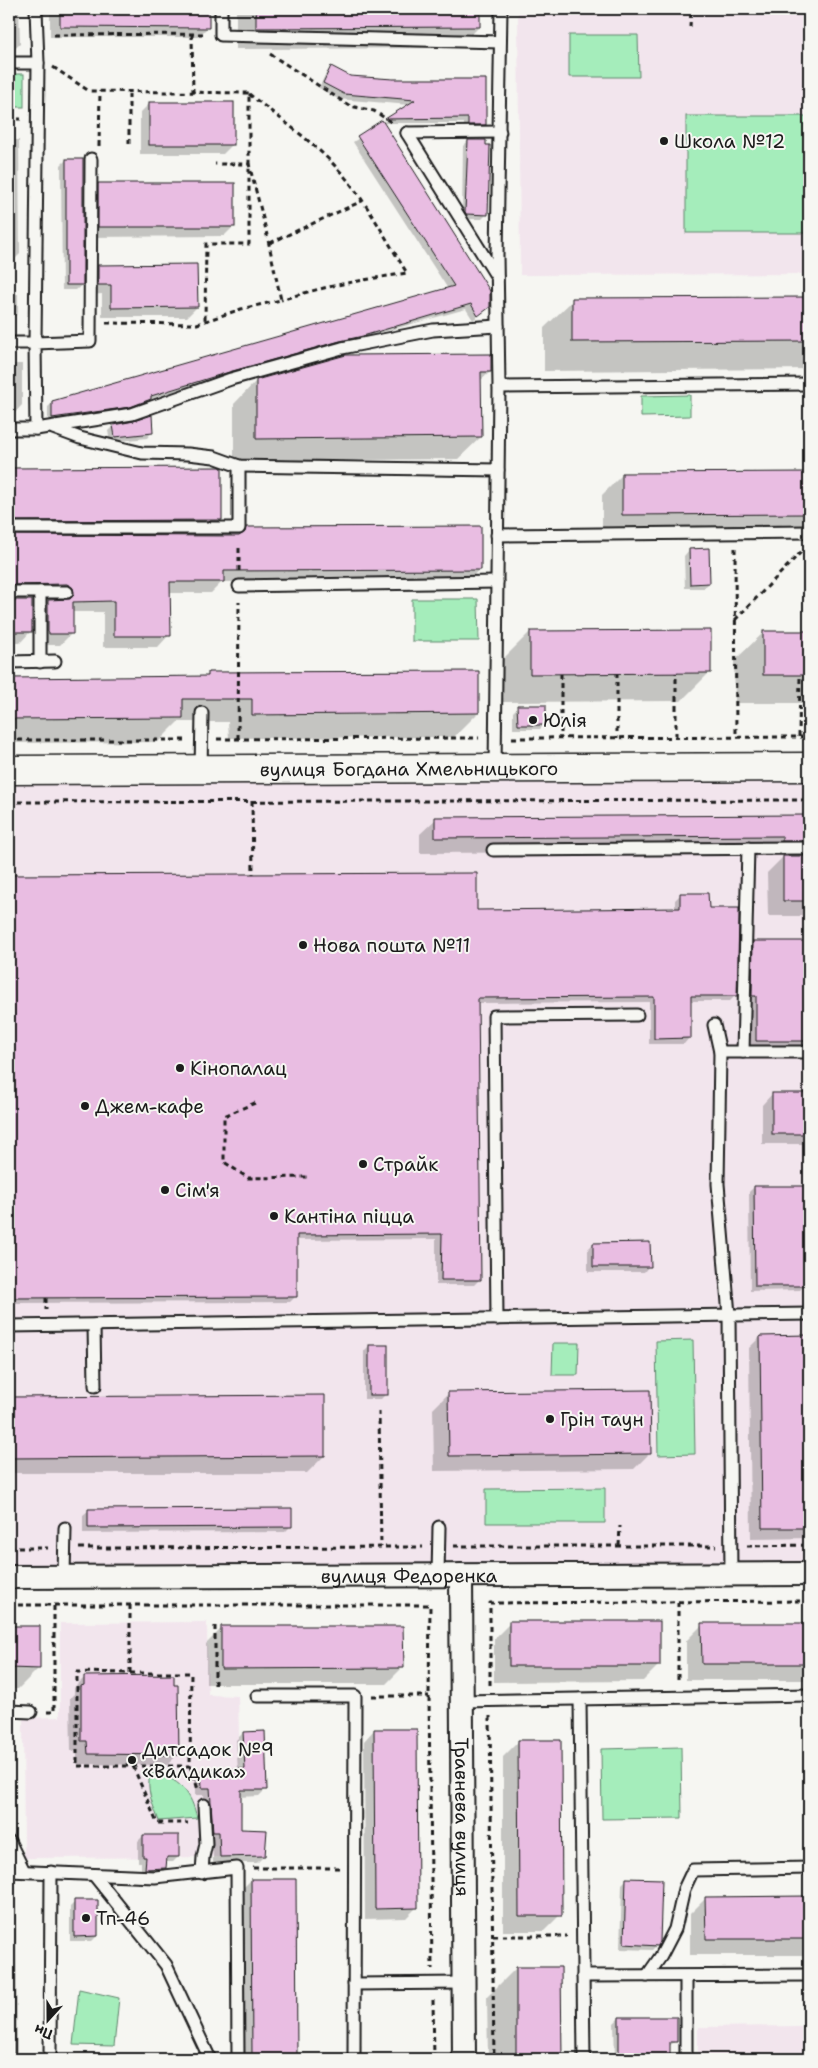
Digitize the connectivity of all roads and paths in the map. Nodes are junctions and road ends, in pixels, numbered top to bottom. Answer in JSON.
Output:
{"nodes":[{"id":1,"x":36,"y":9,"type":"edge"},
{"id":2,"x":222,"y":9,"type":"edge"},
{"id":3,"x":500,"y":9,"type":"edge"},
{"id":4,"x":691,"y":9,"type":"edge"},
{"id":5,"x":690,"y":27,"type":"dead end"},
{"id":6,"x":38,"y":34,"type":"junction"},
{"id":7,"x":192,"y":34,"type":"junction"},
{"id":8,"x":221,"y":35,"type":"junction"},
{"id":9,"x":500,"y":42,"type":"junction"},
{"id":10,"x":264,"y":52,"type":"dead end"},
{"id":11,"x":9,"y":63,"type":"edge"},
{"id":12,"x":38,"y":63,"type":"junction"},
{"id":13,"x":100,"y":91,"type":"junction"},
{"id":14,"x":129,"y":92,"type":"junction"},
{"id":15,"x":193,"y":92,"type":"junction"},
{"id":16,"x":249,"y":94,"type":"junction"},
{"id":17,"x":500,"y":132,"type":"junction"},
{"id":18,"x":407,"y":133,"type":"junction"},
{"id":19,"x":129,"y":144,"type":"dead end"},
{"id":20,"x":91,"y":159,"type":"joint"},
{"id":21,"x":214,"y":164,"type":"dead end"},
{"id":22,"x":249,"y":164,"type":"junction"},
{"id":23,"x":362,"y":201,"type":"junction"},
{"id":24,"x":269,"y":244,"type":"junction"},
{"id":25,"x":498,"y":278,"type":"junction"},
{"id":26,"x":281,"y":300,"type":"junction"},
{"id":27,"x":205,"y":321,"type":"junction"},
{"id":28,"x":90,"y":323,"type":"junction"},
{"id":29,"x":498,"y":326,"type":"junction"},
{"id":30,"x":9,"y":343,"type":"edge"},
{"id":31,"x":35,"y":343,"type":"junction"},
{"id":32,"x":809,"y":384,"type":"edge"},
{"id":33,"x":499,"y":387,"type":"junction"},
{"id":34,"x":50,"y":427,"type":"junction"},
{"id":35,"x":9,"y":429,"type":"edge"},
{"id":36,"x":36,"y":429,"type":"junction"},
{"id":37,"x":239,"y":466,"type":"junction"},
{"id":38,"x":498,"y":470,"type":"junction"},
{"id":39,"x":9,"y":528,"type":"edge"},
{"id":40,"x":240,"y":528,"type":"junction"},
{"id":41,"x":809,"y":532,"type":"edge"},
{"id":42,"x":735,"y":533,"type":"junction"},
{"id":43,"x":497,"y":535,"type":"junction"},
{"id":44,"x":809,"y":543,"type":"edge"},
{"id":45,"x":497,"y":582,"type":"junction"},
{"id":46,"x":239,"y":586,"type":"junction"},
{"id":47,"x":9,"y":592,"type":"edge"},
{"id":48,"x":40,"y":592,"type":"junction"},
{"id":49,"x":67,"y":592,"type":"dead end"},
{"id":50,"x":735,"y":620,"type":"junction"},
{"id":51,"x":55,"y":661,"type":"dead end"},
{"id":52,"x":9,"y":662,"type":"edge"},
{"id":53,"x":40,"y":662,"type":"junction"},
{"id":54,"x":676,"y":673,"type":"dead end"},
{"id":55,"x":560,"y":674,"type":"dead end"},
{"id":56,"x":617,"y":674,"type":"dead end"},
{"id":57,"x":800,"y":675,"type":"dead end"},
{"id":58,"x":202,"y":713,"type":"dead end"},
{"id":59,"x":799,"y":737,"type":"junction"},
{"id":60,"x":809,"y":737,"type":"edge"},
{"id":61,"x":496,"y":738,"type":"junction"},
{"id":62,"x":561,"y":738,"type":"junction"},
{"id":63,"x":617,"y":738,"type":"junction"},
{"id":64,"x":676,"y":738,"type":"junction"},
{"id":65,"x":736,"y":738,"type":"junction"},
{"id":66,"x":238,"y":739,"type":"junction"},
{"id":67,"x":9,"y":740,"type":"edge"},
{"id":68,"x":202,"y":740,"type":"junction"},
{"id":69,"x":809,"y":767,"type":"edge"},
{"id":70,"x":495,"y":769,"type":"junction"},
{"id":71,"x":9,"y":770,"type":"edge"},
{"id":72,"x":201,"y":770,"type":"junction"},
{"id":73,"x":809,"y":800,"type":"edge"},
{"id":74,"x":252,"y":801,"type":"junction"},
{"id":75,"x":9,"y":802,"type":"edge"},
{"id":76,"x":748,"y":848,"type":"junction"},
{"id":77,"x":809,"y":848,"type":"edge"},
{"id":78,"x":493,"y":850,"type":"dead end"},
{"id":79,"x":253,"y":874,"type":"dead end"},
{"id":80,"x":637,"y":1015,"type":"dead end"},
{"id":81,"x":714,"y":1025,"type":"dead end"},
{"id":82,"x":720,"y":1052,"type":"junction"},
{"id":83,"x":743,"y":1052,"type":"junction"},
{"id":84,"x":809,"y":1052,"type":"edge"},
{"id":85,"x":255,"y":1103,"type":"dead end"},
{"id":86,"x":310,"y":1177,"type":"dead end"},
{"id":87,"x":809,"y":1314,"type":"edge"},
{"id":88,"x":729,"y":1315,"type":"junction"},
{"id":89,"x":497,"y":1319,"type":"junction"},
{"id":90,"x":94,"y":1325,"type":"junction"},
{"id":91,"x":9,"y":1326,"type":"edge"},
{"id":92,"x":95,"y":1386,"type":"dead end"},
{"id":93,"x":378,"y":1411,"type":"dead end"},
{"id":94,"x":620,"y":1526,"type":"dead end"},
{"id":95,"x":439,"y":1527,"type":"dead end"},
{"id":96,"x":65,"y":1528,"type":"dead end"},
{"id":97,"x":809,"y":1545,"type":"edge"},
{"id":98,"x":439,"y":1546,"type":"junction"},
{"id":99,"x":619,"y":1546,"type":"junction"},
{"id":100,"x":731,"y":1546,"type":"junction"},
{"id":101,"x":381,"y":1547,"type":"junction"},
{"id":102,"x":9,"y":1548,"type":"edge"},
{"id":103,"x":64,"y":1548,"type":"junction"},
{"id":104,"x":731,"y":1574,"type":"junction"},
{"id":105,"x":809,"y":1574,"type":"edge"},
{"id":106,"x":438,"y":1575,"type":"junction"},
{"id":107,"x":461,"y":1575,"type":"junction"},
{"id":108,"x":64,"y":1576,"type":"junction"},
{"id":109,"x":9,"y":1577,"type":"edge"},
{"id":110,"x":809,"y":1601,"type":"edge"},
{"id":111,"x":678,"y":1602,"type":"junction"},
{"id":112,"x":130,"y":1604,"type":"junction"},
{"id":113,"x":9,"y":1605,"type":"edge"},
{"id":114,"x":54,"y":1605,"type":"junction"},
{"id":115,"x":215,"y":1626,"type":"dead end"},
{"id":116,"x":130,"y":1673,"type":"junction"},
{"id":117,"x":216,"y":1688,"type":"dead end"},
{"id":118,"x":809,"y":1695,"type":"edge"},
{"id":119,"x":257,"y":1696,"type":"dead end"},
{"id":120,"x":355,"y":1696,"type":"junction"},
{"id":121,"x":429,"y":1696,"type":"junction"},
{"id":122,"x":678,"y":1698,"type":"junction"},
{"id":123,"x":580,"y":1699,"type":"junction"},
{"id":124,"x":462,"y":1701,"type":"junction"},
{"id":125,"x":490,"y":1701,"type":"junction"},
{"id":126,"x":9,"y":1711,"type":"edge"},
{"id":127,"x":31,"y":1712,"type":"joint"},
{"id":128,"x":133,"y":1766,"type":"junction"},
{"id":129,"x":190,"y":1766,"type":"junction"},
{"id":130,"x":204,"y":1805,"type":"joint"},
{"id":131,"x":204,"y":1823,"type":"junction"},
{"id":132,"x":9,"y":1840,"type":"edge"},
{"id":133,"x":237,"y":1868,"type":"junction"},
{"id":134,"x":354,"y":1868,"type":"junction"},
{"id":135,"x":809,"y":1868,"type":"edge"},
{"id":136,"x":9,"y":1872,"type":"edge"},
{"id":137,"x":24,"y":1872,"type":"junction"},
{"id":138,"x":51,"y":1872,"type":"junction"},
{"id":139,"x":202,"y":1873,"type":"junction"},
{"id":140,"x":94,"y":1875,"type":"junction"},
{"id":141,"x":493,"y":1936,"type":"junction"},
{"id":142,"x":583,"y":1936,"type":"junction"},
{"id":143,"x":809,"y":1975,"type":"edge"},
{"id":144,"x":583,"y":1976,"type":"junction"},
{"id":145,"x":647,"y":1976,"type":"junction"},
{"id":146,"x":686,"y":1977,"type":"junction"},
{"id":147,"x":354,"y":1984,"type":"junction"},
{"id":148,"x":433,"y":1984,"type":"junction"},
{"id":149,"x":463,"y":1984,"type":"junction"},
{"id":150,"x":50,"y":2059,"type":"edge"},
{"id":151,"x":210,"y":2059,"type":"edge"},
{"id":152,"x":238,"y":2059,"type":"edge"},
{"id":153,"x":354,"y":2059,"type":"edge"},
{"id":154,"x":434,"y":2059,"type":"edge"},
{"id":155,"x":464,"y":2059,"type":"edge"},
{"id":156,"x":494,"y":2059,"type":"edge"},
{"id":157,"x":584,"y":2059,"type":"edge"},
{"id":158,"x":686,"y":2059,"type":"edge"}],
"edges":[{"from":1,"to":6,"type":"lane"},
{"from":2,"to":8,"type":"lane"},
{"from":3,"to":9,"type":"lane"},
{"from":4,"to":5,"type":"path"},
{"from":6,"to":7,"type":"path"},
{"from":6,"to":12,"type":"lane"},
{"from":7,"to":8,"type":"path"},
{"from":7,"to":15,"type":"path"},
{"from":8,"to":9,"type":"lane"},
{"from":9,"to":17,"type":"lane"},
{"from":10,"to":18,"type":"path"},
{"from":11,"to":12,"type":"lane"},
{"from":12,"to":13,"type":"path"},
{"from":12,"to":31,"type":"lane"},
{"from":13,"to":14,"type":"path"},
{"from":13,"to":20,"type":"path"},
{"from":14,"to":15,"type":"path"},
{"from":14,"to":19,"type":"path"},
{"from":15,"to":16,"type":"path"},
{"from":16,"to":22,"type":"path"},
{"from":16,"to":23,"type":"path"},
{"from":17,"to":18,"type":"lane"},
{"from":17,"to":25,"type":"lane"},
{"from":18,"to":25,"type":"lane"},
{"from":20,"to":28,"type":"lane"},
{"from":21,"to":22,"type":"path"},
{"from":22,"to":24,"type":"path"},
{"from":22,"to":27,"type":"path"},
{"from":23,"to":24,"type":"path"},
{"from":23,"to":26,"type":"path"},
{"from":24,"to":26,"type":"path"},
{"from":25,"to":29,"type":"lane"},
{"from":26,"to":27,"type":"path"},
{"from":27,"to":28,"type":"path"},
{"from":28,"to":31,"type":"lane"},
{"from":29,"to":33,"type":"lane"},
{"from":29,"to":34,"type":"lane"},
{"from":30,"to":31,"type":"lane"},
{"from":31,"to":36,"type":"lane"},
{"from":32,"to":33,"type":"lane"},
{"from":33,"to":38,"type":"lane"},
{"from":34,"to":36,"type":"lane"},
{"from":34,"to":37,"type":"lane"},
{"from":35,"to":36,"type":"lane"},
{"from":37,"to":38,"type":"lane"},
{"from":37,"to":40,"type":"lane"},
{"from":38,"to":43,"type":"lane"},
{"from":39,"to":40,"type":"lane"},
{"from":40,"to":46,"type":"path"},
{"from":41,"to":42,"type":"lane"},
{"from":42,"to":43,"type":"lane"},
{"from":42,"to":50,"type":"path"},
{"from":43,"to":45,"type":"lane"},
{"from":44,"to":50,"type":"path"},
{"from":45,"to":46,"type":"lane"},
{"from":45,"to":61,"type":"lane"},
{"from":46,"to":66,"type":"path"},
{"from":47,"to":48,"type":"lane"},
{"from":48,"to":49,"type":"lane"},
{"from":48,"to":53,"type":"lane"},
{"from":50,"to":65,"type":"path"},
{"from":51,"to":53,"type":"lane"},
{"from":52,"to":53,"type":"lane"},
{"from":54,"to":64,"type":"path"},
{"from":55,"to":62,"type":"path"},
{"from":56,"to":63,"type":"path"},
{"from":57,"to":59,"type":"path"},
{"from":58,"to":68,"type":"lane"},
{"from":59,"to":60,"type":"path"},
{"from":59,"to":65,"type":"path"},
{"from":61,"to":62,"type":"path"},
{"from":61,"to":66,"type":"path"},
{"from":61,"to":70,"type":"lane"},
{"from":62,"to":63,"type":"path"},
{"from":63,"to":64,"type":"path"},
{"from":64,"to":65,"type":"path"},
{"from":66,"to":68,"type":"path"},
{"from":67,"to":68,"type":"path"},
{"from":68,"to":72,"type":"lane"},
{"from":69,"to":70,"type":"street","name":"вулиця Богдана Хмельницького"},
{"from":70,"to":72,"type":"street","name":"вулиця Богдана Хмельницького"},
{"from":71,"to":72,"type":"street","name":"вулиця Богдана Хмельницького"},
{"from":73,"to":74,"type":"path"},
{"from":74,"to":75,"type":"path"},
{"from":74,"to":79,"type":"path"},
{"from":76,"to":77,"type":"lane"},
{"from":76,"to":78,"type":"lane"},
{"from":76,"to":83,"type":"lane"},
{"from":80,"to":89,"type":"lane"},
{"from":81,"to":82,"type":"lane"},
{"from":82,"to":83,"type":"lane"},
{"from":82,"to":88,"type":"lane"},
{"from":83,"to":84,"type":"lane"},
{"from":85,"to":86,"type":"path"},
{"from":87,"to":88,"type":"lane"},
{"from":88,"to":89,"type":"lane"},
{"from":88,"to":100,"type":"lane"},
{"from":89,"to":90,"type":"lane"},
{"from":90,"to":91,"type":"lane"},
{"from":90,"to":92,"type":"lane"},
{"from":93,"to":101,"type":"path"},
{"from":94,"to":99,"type":"path"},
{"from":95,"to":98,"type":"lane"},
{"from":96,"to":103,"type":"lane"},
{"from":97,"to":100,"type":"path"},
{"from":98,"to":99,"type":"path"},
{"from":98,"to":101,"type":"path"},
{"from":98,"to":106,"type":"lane"},
{"from":99,"to":100,"type":"path"},
{"from":100,"to":104,"type":"lane"},
{"from":101,"to":103,"type":"path"},
{"from":102,"to":103,"type":"path"},
{"from":103,"to":108,"type":"lane"},
{"from":104,"to":105,"type":"street","name":"вулиця Федоренка"},
{"from":104,"to":107,"type":"street","name":"вулиця Федоренка"},
{"from":106,"to":107,"type":"street","name":"вулиця Федоренка"},
{"from":106,"to":108,"type":"street","name":"вулиця Федоренка"},
{"from":107,"to":124,"type":"street","name":"Травнева вулиця"},
{"from":108,"to":109,"type":"street","name":"вулиця Федоренка"},
{"from":110,"to":111,"type":"path"},
{"from":111,"to":122,"type":"path"},
{"from":111,"to":125,"type":"path"},
{"from":112,"to":114,"type":"path"},
{"from":112,"to":116,"type":"path"},
{"from":112,"to":121,"type":"path"},
{"from":113,"to":114,"type":"path"},
{"from":114,"to":127,"type":"path"},
{"from":115,"to":117,"type":"path"},
{"from":116,"to":128,"type":"path"},
{"from":116,"to":129,"type":"path"},
{"from":118,"to":122,"type":"lane"},
{"from":119,"to":120,"type":"lane"},
{"from":120,"to":121,"type":"path"},
{"from":120,"to":134,"type":"lane"},
{"from":121,"to":148,"type":"path"},
{"from":122,"to":123,"type":"lane"},
{"from":123,"to":125,"type":"lane"},
{"from":123,"to":142,"type":"lane"},
{"from":124,"to":125,"type":"lane"},
{"from":124,"to":149,"type":"street","name":"Травнева вулиця"},
{"from":125,"to":141,"type":"path"},
{"from":126,"to":127,"type":"lane"},
{"from":128,"to":129,"type":"path"},
{"from":128,"to":131,"type":"path"},
{"from":129,"to":130,"type":"path"},
{"from":130,"to":131,"type":"lane"},
{"from":131,"to":139,"type":"lane"},
{"from":132,"to":137,"type":"lane"},
{"from":133,"to":134,"type":"path"},
{"from":133,"to":139,"type":"lane"},
{"from":133,"to":152,"type":"lane"},
{"from":134,"to":147,"type":"lane"},
{"from":135,"to":145,"type":"lane"},
{"from":136,"to":137,"type":"lane"},
{"from":137,"to":138,"type":"lane"},
{"from":138,"to":140,"type":"lane"},
{"from":138,"to":150,"type":"lane"},
{"from":139,"to":140,"type":"lane"},
{"from":140,"to":151,"type":"lane"},
{"from":141,"to":142,"type":"path"},
{"from":141,"to":156,"type":"path"},
{"from":142,"to":144,"type":"lane"},
{"from":143,"to":146,"type":"lane"},
{"from":144,"to":145,"type":"lane"},
{"from":144,"to":157,"type":"lane"},
{"from":145,"to":146,"type":"lane"},
{"from":146,"to":158,"type":"lane"},
{"from":147,"to":148,"type":"lane"},
{"from":147,"to":153,"type":"lane"},
{"from":148,"to":149,"type":"lane"},
{"from":148,"to":154,"type":"path"},
{"from":149,"to":155,"type":"street","name":"Травнева вулиця"}]}
